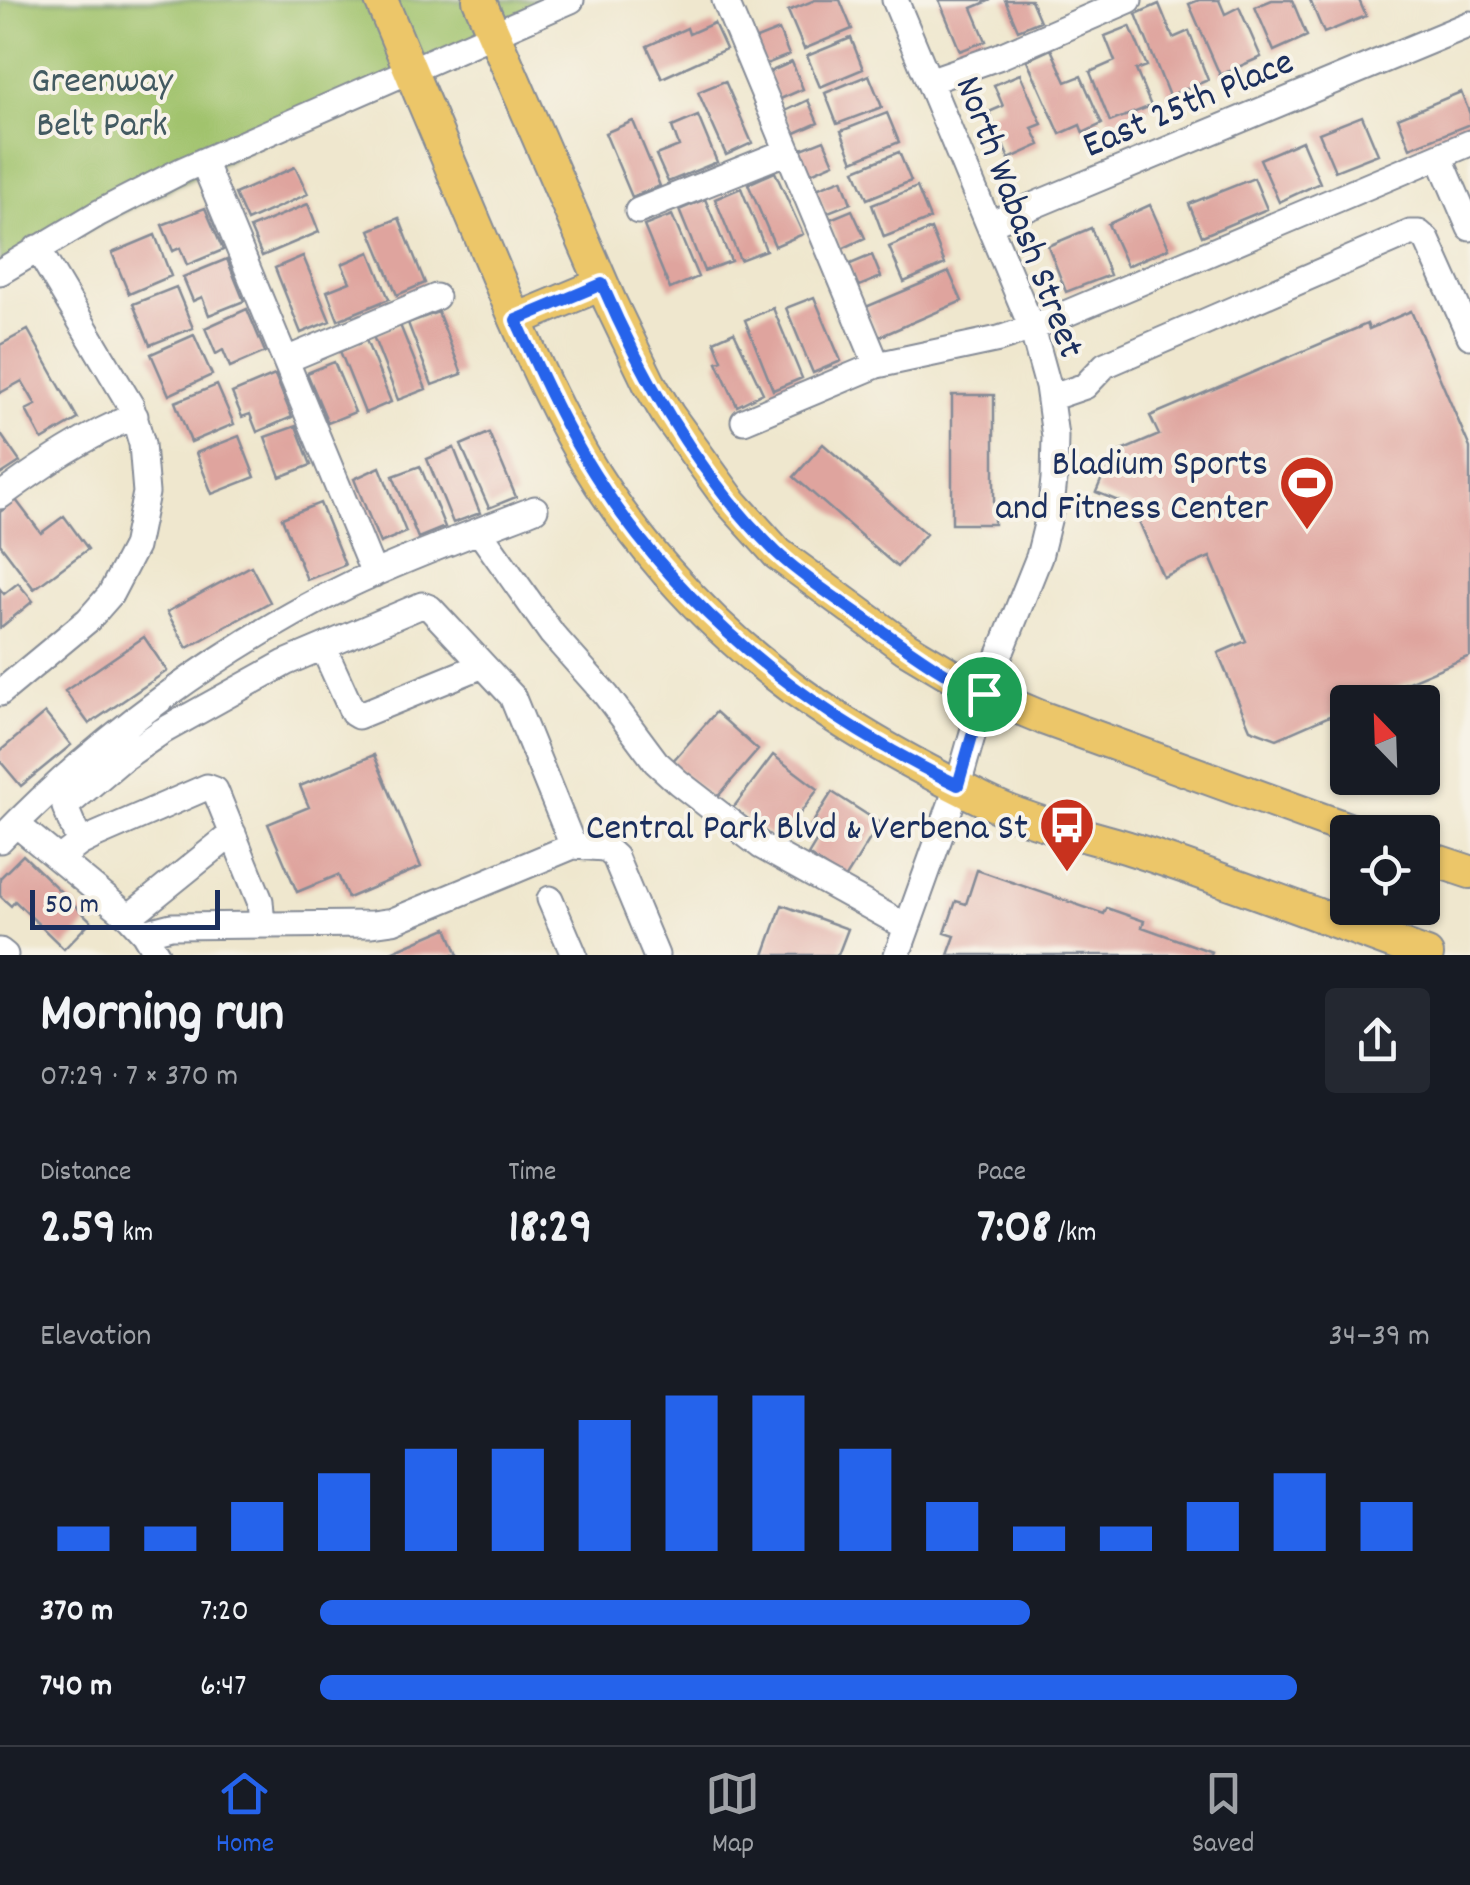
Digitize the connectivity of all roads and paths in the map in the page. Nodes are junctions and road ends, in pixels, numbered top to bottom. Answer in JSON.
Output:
{"nodes":[{"id":1,"x":479,"y":0,"type":"edge"},
{"id":2,"x":572,"y":0,"type":"edge"},
{"id":3,"x":724,"y":0,"type":"edge"},
{"id":4,"x":895,"y":0,"type":"edge"},
{"id":5,"x":1129,"y":0,"type":"edge"},
{"id":6,"x":386,"y":11,"type":"edge"},
{"id":7,"x":1470,"y":24,"type":"edge"},
{"id":8,"x":494,"y":34,"type":"junction"},
{"id":9,"x":410,"y":69,"type":"junction"},
{"id":10,"x":929,"y":81,"type":"junction"},
{"id":11,"x":1470,"y":143,"type":"edge"},
{"id":12,"x":788,"y":151,"type":"junction"},
{"id":13,"x":1439,"y":156,"type":"junction"},
{"id":14,"x":203,"y":160,"type":"junction"},
{"id":15,"x":638,"y":212,"type":"dead end"},
{"id":16,"x":989,"y":224,"type":"junction"},
{"id":17,"x":1470,"y":228,"type":"edge"},
{"id":18,"x":38,"y":248,"type":"junction"},
{"id":19,"x":0,"y":272,"type":"edge"},
{"id":20,"x":602,"y":284,"type":"junction"},
{"id":21,"x":436,"y":298,"type":"dead end"},
{"id":22,"x":516,"y":320,"type":"junction"},
{"id":23,"x":1032,"y":328,"type":"junction"},
{"id":24,"x":1470,"y":336,"type":"edge"},
{"id":25,"x":286,"y":360,"type":"junction"},
{"id":26,"x":877,"y":365,"type":"junction"},
{"id":27,"x":1050,"y":398,"type":"junction"},
{"id":28,"x":135,"y":416,"type":"junction"},
{"id":29,"x":744,"y":421,"type":"dead end"},
{"id":30,"x":0,"y":496,"type":"edge"},
{"id":31,"x":535,"y":508,"type":"dead end"},
{"id":32,"x":479,"y":532,"type":"junction"},
{"id":33,"x":374,"y":574,"type":"junction"},
{"id":34,"x":322,"y":646,"type":"junction"},
{"id":35,"x":482,"y":665,"type":"junction"},
{"id":36,"x":0,"y":693,"type":"edge"},
{"id":37,"x":984,"y":694,"type":"junction"},
{"id":38,"x":958,"y":785,"type":"junction"},
{"id":39,"x":1330,"y":822,"type":"edge"},
{"id":40,"x":8,"y":832,"type":"edge"},
{"id":41,"x":233,"y":833,"type":"junction"},
{"id":42,"x":80,"y":842,"type":"junction"},
{"id":43,"x":574,"y":846,"type":"junction"},
{"id":44,"x":58,"y":859,"type":"junction"},
{"id":45,"x":1440,"y":862,"type":"edge"},
{"id":46,"x":1470,"y":872,"type":"edge"},
{"id":47,"x":550,"y":899,"type":"dead end"},
{"id":48,"x":262,"y":925,"type":"junction"},
{"id":49,"x":907,"y":927,"type":"junction"},
{"id":50,"x":143,"y":935,"type":"edge"},
{"id":51,"x":574,"y":955,"type":"edge"},
{"id":52,"x":656,"y":955,"type":"edge"},
{"id":53,"x":896,"y":955,"type":"edge"},
{"id":54,"x":1426,"y":955,"type":"edge"}],
"edges":[{"from":1,"to":8,"type":"main road"},
{"from":2,"to":8,"type":"street"},
{"from":3,"to":12,"type":"street"},
{"from":4,"to":10,"type":"street","name":"North Wabash Street"},
{"from":5,"to":10,"type":"street"},
{"from":6,"to":9,"type":"main road"},
{"from":7,"to":16,"type":"street","name":"East 25th Place"},
{"from":8,"to":9,"type":"street"},
{"from":8,"to":20,"type":"main road"},
{"from":9,"to":14,"type":"street"},
{"from":9,"to":22,"type":"main road"},
{"from":10,"to":16,"type":"street","name":"North Wabash Street"},
{"from":11,"to":13,"type":"street"},
{"from":12,"to":15,"type":"street"},
{"from":12,"to":26,"type":"street"},
{"from":13,"to":17,"type":"street"},
{"from":13,"to":23,"type":"street"},
{"from":14,"to":18,"type":"street"},
{"from":14,"to":25,"type":"street"},
{"from":16,"to":23,"type":"street","name":"North Wabash Street"},
{"from":18,"to":19,"type":"street"},
{"from":18,"to":28,"type":"street"},
{"from":20,"to":22,"type":"main road"},
{"from":20,"to":37,"type":"main road"},
{"from":21,"to":25,"type":"street"},
{"from":22,"to":38,"type":"main road"},
{"from":23,"to":26,"type":"street"},
{"from":23,"to":27,"type":"street","name":"North Wabash Street"},
{"from":24,"to":27,"type":"street"},
{"from":25,"to":33,"type":"street"},
{"from":26,"to":29,"type":"street"},
{"from":27,"to":37,"type":"street","name":"North Wabash Street"},
{"from":28,"to":30,"type":"street"},
{"from":28,"to":36,"type":"street"},
{"from":31,"to":32,"type":"street"},
{"from":32,"to":33,"type":"street"},
{"from":32,"to":49,"type":"street"},
{"from":33,"to":40,"type":"street"},
{"from":34,"to":35,"type":"street"},
{"from":34,"to":35,"type":"street"},
{"from":34,"to":42,"type":"street"},
{"from":35,"to":43,"type":"street"},
{"from":37,"to":38,"type":"street","name":"North Wabash Street"},
{"from":37,"to":39,"type":"main road"},
{"from":38,"to":49,"type":"street","name":"North Wabash Street"},
{"from":38,"to":54,"type":"main road"},
{"from":40,"to":44,"type":"street"},
{"from":41,"to":42,"type":"street"},
{"from":41,"to":48,"type":"street"},
{"from":41,"to":50,"type":"street"},
{"from":42,"to":44,"type":"street"},
{"from":43,"to":48,"type":"street"},
{"from":43,"to":52,"type":"street"},
{"from":44,"to":50,"type":"street"},
{"from":45,"to":46,"type":"main road"},
{"from":47,"to":51,"type":"street"},
{"from":48,"to":50,"type":"street"},
{"from":49,"to":53,"type":"street","name":"North Wabash Street"}]}
